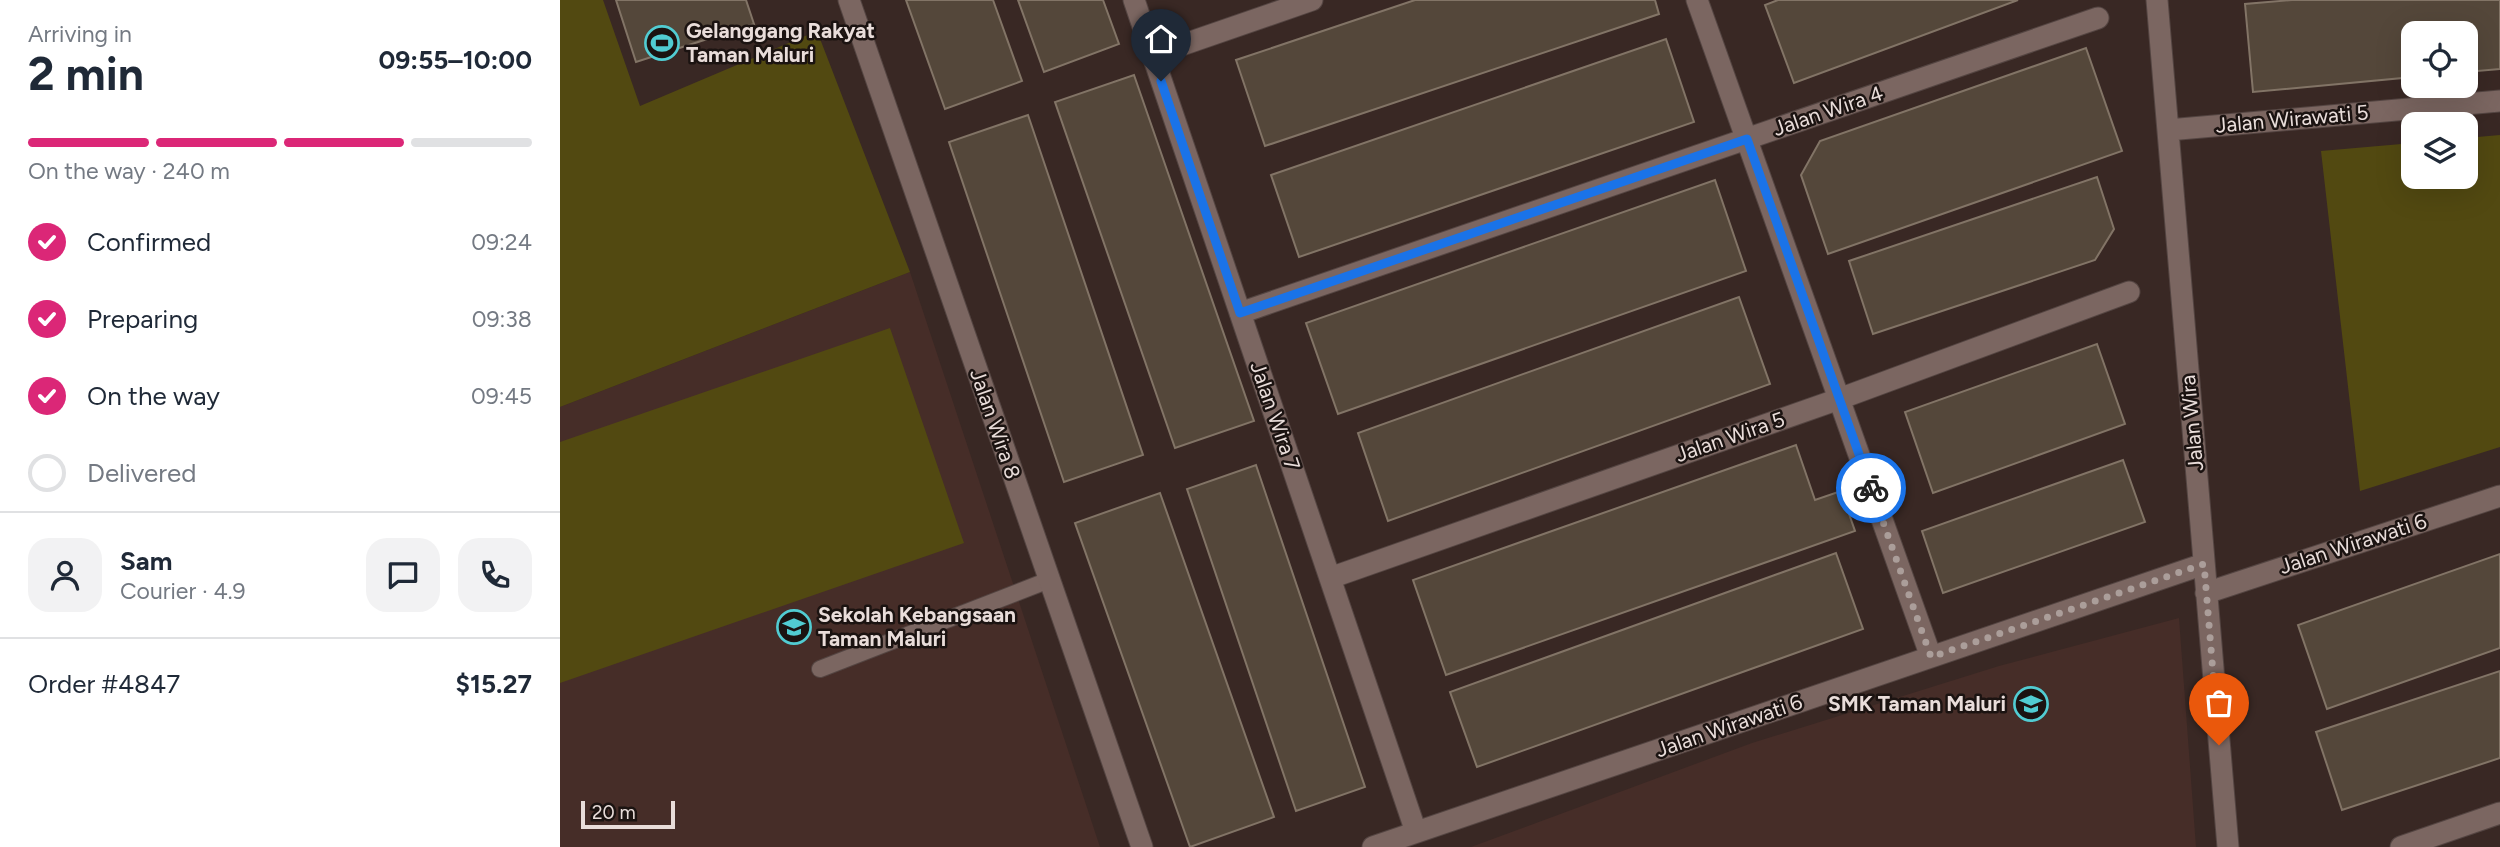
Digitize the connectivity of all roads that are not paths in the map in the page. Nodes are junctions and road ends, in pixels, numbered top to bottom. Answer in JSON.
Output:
{"nodes":[{"id":1,"x":849,"y":0,"type":"edge"},
{"id":2,"x":1134,"y":0,"type":"edge"},
{"id":3,"x":1312,"y":0,"type":"edge"},
{"id":4,"x":1697,"y":0,"type":"edge"},
{"id":5,"x":2157,"y":0,"type":"edge"},
{"id":6,"x":2098,"y":18,"type":"dead end"},
{"id":7,"x":1153,"y":55,"type":"junction"},
{"id":8,"x":2500,"y":102,"type":"edge"},
{"id":9,"x":2168,"y":130,"type":"junction"},
{"id":10,"x":1747,"y":139,"type":"junction"},
{"id":11,"x":2129,"y":292,"type":"dead end"},
{"id":12,"x":1240,"y":313,"type":"junction"},
{"id":13,"x":1839,"y":399,"type":"junction"},
{"id":14,"x":2500,"y":496,"type":"edge"},
{"id":15,"x":2204,"y":564,"type":"junction"},
{"id":16,"x":1330,"y":578,"type":"junction"},
{"id":17,"x":1049,"y":580,"type":"junction"},
{"id":18,"x":2206,"y":593,"type":"junction"},
{"id":19,"x":1931,"y":657,"type":"junction"},
{"id":20,"x":820,"y":669,"type":"dead end"},
{"id":21,"x":2500,"y":813,"type":"edge"},
{"id":22,"x":1416,"y":832,"type":"junction"},
{"id":23,"x":1142,"y":847,"type":"edge"},
{"id":24,"x":1373,"y":847,"type":"edge"},
{"id":25,"x":2228,"y":847,"type":"edge"},
{"id":26,"x":2401,"y":847,"type":"edge"}],
"edges":[{"from":1,"to":17,"type":"street","name":"Jalan Wira 8"},
{"from":2,"to":7,"type":"street","name":"Jalan Wira 7"},
{"from":3,"to":7,"type":"street"},
{"from":4,"to":10,"type":"street"},
{"from":5,"to":9,"type":"street","name":"Jalan Wira"},
{"from":6,"to":10,"type":"street","name":"Jalan Wira 4"},
{"from":7,"to":12,"type":"street","name":"Jalan Wira 7"},
{"from":8,"to":9,"type":"street","name":"Jalan Wirawati 5"},
{"from":9,"to":15,"type":"street","name":"Jalan Wira"},
{"from":10,"to":12,"type":"street","name":"Jalan Wira 4"},
{"from":10,"to":13,"type":"street"},
{"from":11,"to":13,"type":"street","name":"Jalan Wira 5"},
{"from":12,"to":16,"type":"street","name":"Jalan Wira 7"},
{"from":13,"to":16,"type":"street","name":"Jalan Wira 5"},
{"from":13,"to":19,"type":"street"},
{"from":14,"to":18,"type":"street","name":"Jalan Wirawati 6"},
{"from":15,"to":18,"type":"street","name":"Jalan Wira"},
{"from":15,"to":19,"type":"street","name":"Jalan Wirawati 6"},
{"from":16,"to":22,"type":"street","name":"Jalan Wira 7"},
{"from":17,"to":20,"type":"lane"},
{"from":17,"to":23,"type":"street","name":"Jalan Wira 8"},
{"from":18,"to":25,"type":"street","name":"Jalan Wira"},
{"from":19,"to":22,"type":"street","name":"Jalan Wirawati 6"},
{"from":21,"to":26,"type":"street"},
{"from":22,"to":24,"type":"street","name":"Jalan Wirawati 6"}]}
